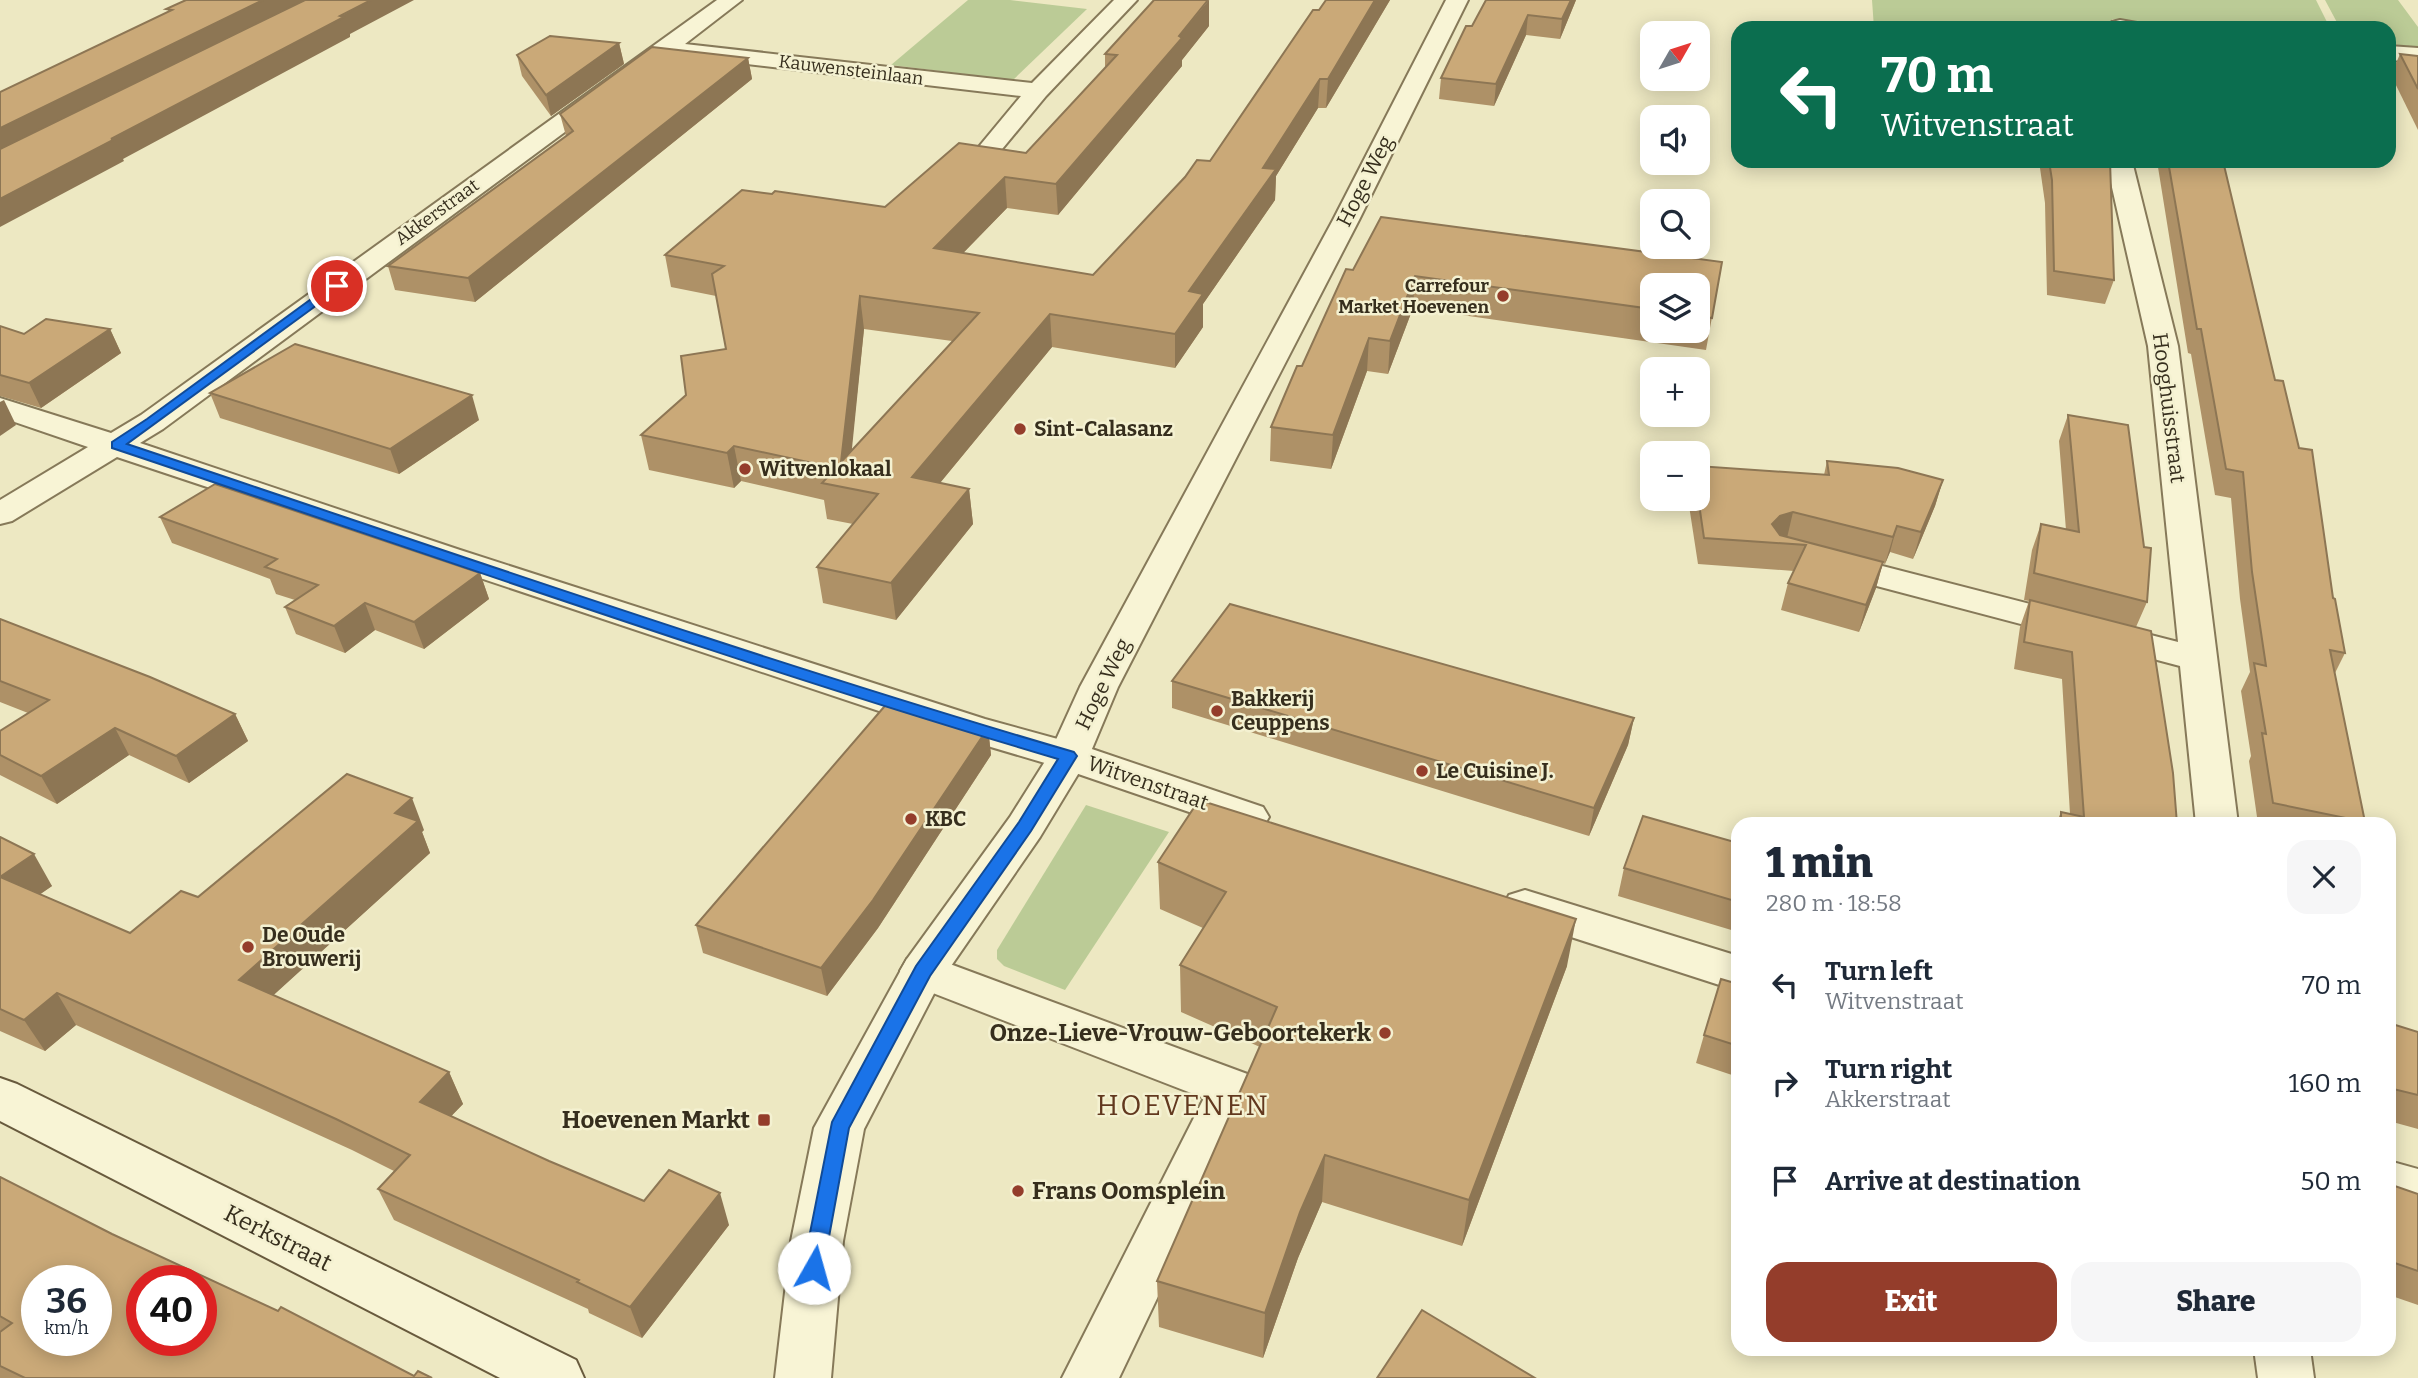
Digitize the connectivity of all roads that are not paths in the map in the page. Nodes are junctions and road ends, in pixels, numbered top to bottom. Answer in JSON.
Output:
{"nodes":[{"id":1,"x":731,"y":0,"type":"edge"},
{"id":2,"x":1126,"y":0,"type":"edge"},
{"id":3,"x":1457,"y":0,"type":"edge"},
{"id":4,"x":663,"y":48,"type":"junction"},
{"id":5,"x":2396,"y":53,"type":"edge"},
{"id":6,"x":2418,"y":55,"type":"edge"},
{"id":7,"x":1038,"y":91,"type":"junction"},
{"id":8,"x":989,"y":149,"type":"edge"},
{"id":9,"x":2121,"y":168,"type":"edge"},
{"id":10,"x":0,"y":407,"type":"edge"},
{"id":11,"x":117,"y":445,"type":"junction"},
{"id":12,"x":0,"y":514,"type":"edge"},
{"id":13,"x":1799,"y":555,"type":"edge"},
{"id":14,"x":2199,"y":659,"type":"junction"},
{"id":15,"x":1069,"y":756,"type":"junction"},
{"id":16,"x":2216,"y":817,"type":"edge"},
{"id":17,"x":1286,"y":829,"type":"edge"},
{"id":18,"x":1485,"y":893,"type":"edge"},
{"id":19,"x":923,"y":971,"type":"junction"},
{"id":20,"x":1731,"y":972,"type":"edge"},
{"id":21,"x":0,"y":1097,"type":"edge"},
{"id":22,"x":2396,"y":1185,"type":"edge"},
{"id":23,"x":2418,"y":1191,"type":"edge"},
{"id":24,"x":2283,"y":1356,"type":"edge"},
{"id":25,"x":556,"y":1378,"type":"edge"},
{"id":26,"x":803,"y":1378,"type":"edge"},
{"id":27,"x":1090,"y":1378,"type":"edge"},
{"id":28,"x":2286,"y":1378,"type":"edge"}],
"edges":[{"from":1,"to":4,"type":"street","name":"Akkerstraat"},
{"from":2,"to":7,"type":"street"},
{"from":3,"to":15,"type":"street","name":"Hoge Weg"},
{"from":4,"to":7,"type":"street","name":"Kauwensteinlaan"},
{"from":4,"to":11,"type":"street","name":"Akkerstraat"},
{"from":5,"to":6,"type":"street"},
{"from":7,"to":8,"type":"street"},
{"from":9,"to":14,"type":"street","name":"Hooghuisstraat"},
{"from":10,"to":11,"type":"street","name":"Witvenstraat"},
{"from":11,"to":12,"type":"street","name":"Akkerstraat"},
{"from":11,"to":15,"type":"street","name":"Witvenstraat"},
{"from":13,"to":14,"type":"street"},
{"from":14,"to":16,"type":"street","name":"Hooghuisstraat"},
{"from":15,"to":17,"type":"street","name":"Witvenstraat"},
{"from":15,"to":19,"type":"street","name":"Hoge Weg"},
{"from":18,"to":20,"type":"street"},
{"from":19,"to":26,"type":"street","name":"Hoge Weg"},
{"from":19,"to":27,"type":"street"},
{"from":21,"to":25,"type":"street","name":"Kerkstraat"},
{"from":22,"to":23,"type":"street"},
{"from":24,"to":28,"type":"street"}]}
